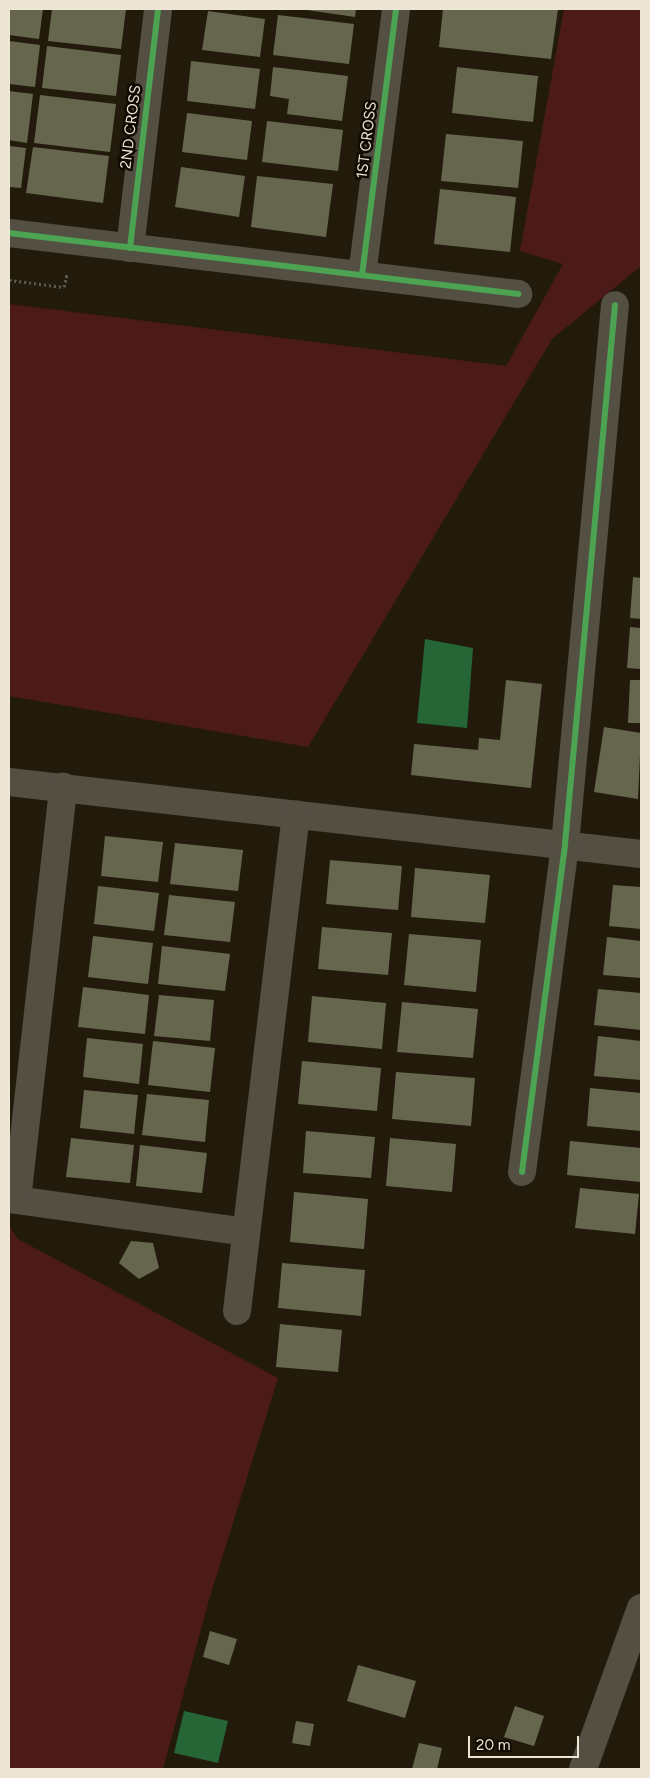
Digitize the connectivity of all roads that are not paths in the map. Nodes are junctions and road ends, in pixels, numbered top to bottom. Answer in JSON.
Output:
{"nodes":[{"id":1,"x":158,"y":9,"type":"edge"},
{"id":2,"x":396,"y":9,"type":"edge"},
{"id":3,"x":9,"y":233,"type":"edge"},
{"id":4,"x":130,"y":248,"type":"junction"},
{"id":5,"x":362,"y":275,"type":"junction"},
{"id":6,"x":518,"y":294,"type":"dead end"},
{"id":7,"x":615,"y":305,"type":"dead end"},
{"id":8,"x":9,"y":782,"type":"edge"},
{"id":9,"x":63,"y":787,"type":"junction"},
{"id":10,"x":296,"y":814,"type":"junction"},
{"id":11,"x":565,"y":844,"type":"junction"},
{"id":12,"x":641,"y":854,"type":"edge"},
{"id":13,"x":522,"y":1172,"type":"dead end"},
{"id":14,"x":13,"y":1199,"type":"edge"},
{"id":15,"x":246,"y":1232,"type":"junction"},
{"id":16,"x":237,"y":1311,"type":"dead end"},
{"id":17,"x":641,"y":1608,"type":"edge"},
{"id":18,"x":583,"y":1769,"type":"edge"}],
"edges":[{"from":1,"to":4,"type":"street","name":"2ND CROSS"},
{"from":2,"to":5,"type":"street","name":"1ST CROSS"},
{"from":3,"to":4,"type":"street"},
{"from":4,"to":5,"type":"street"},
{"from":5,"to":6,"type":"street"},
{"from":7,"to":11,"type":"street"},
{"from":8,"to":9,"type":"street"},
{"from":9,"to":10,"type":"street"},
{"from":9,"to":14,"type":"street"},
{"from":10,"to":11,"type":"street"},
{"from":10,"to":15,"type":"street"},
{"from":11,"to":12,"type":"street"},
{"from":11,"to":13,"type":"street"},
{"from":14,"to":15,"type":"street"},
{"from":15,"to":16,"type":"street"},
{"from":17,"to":18,"type":"street"}]}
